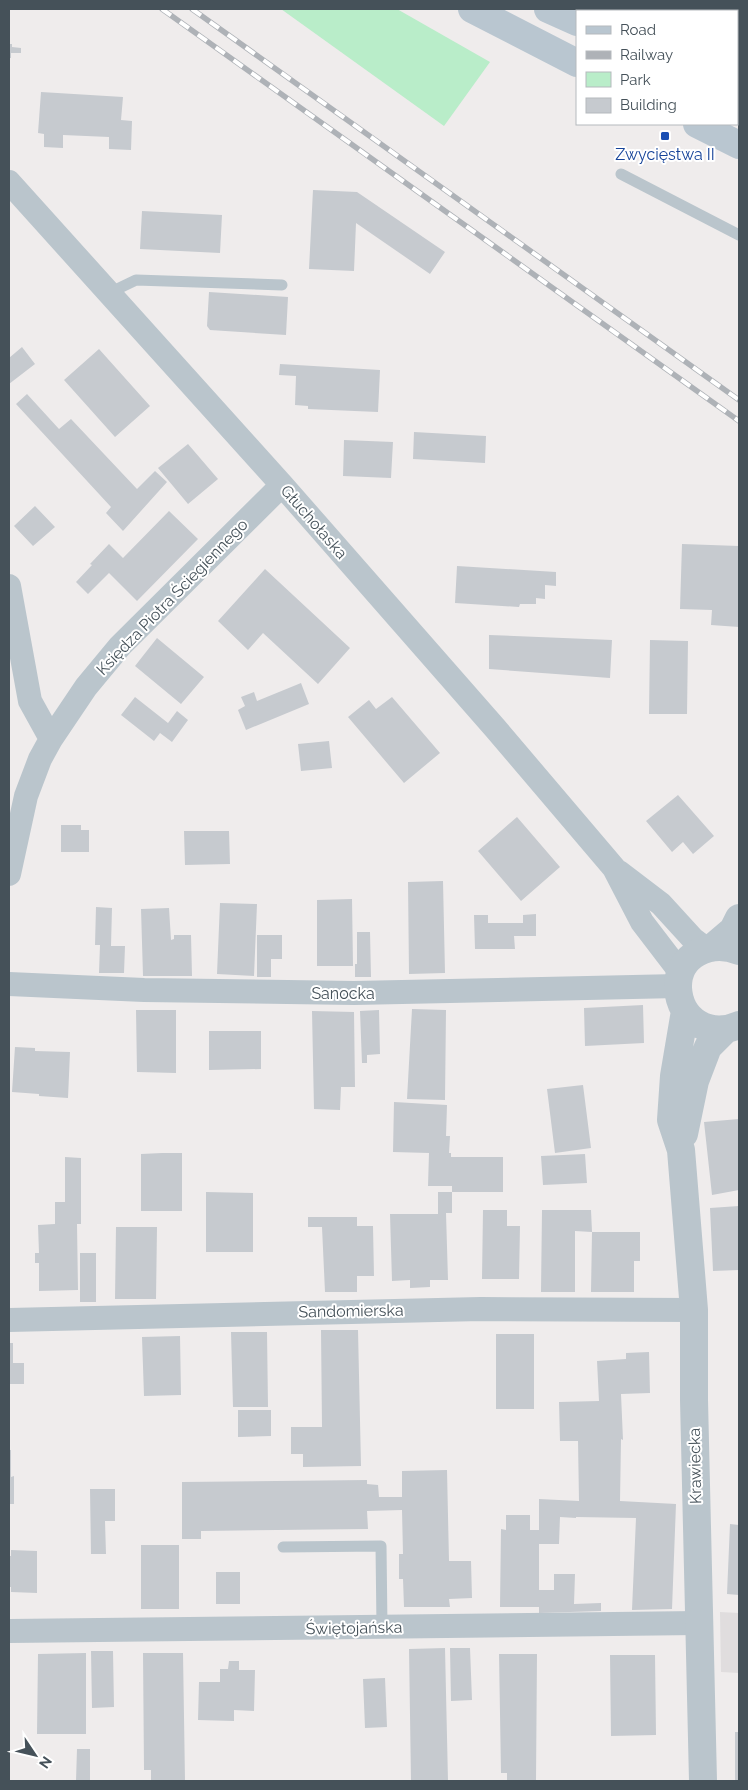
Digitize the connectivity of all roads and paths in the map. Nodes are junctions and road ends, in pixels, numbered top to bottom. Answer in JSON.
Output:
{"nodes":[{"id":1,"x":472,"y":9,"type":"edge"},
{"id":2,"x":548,"y":9,"type":"edge"},
{"id":3,"x":576,"y":22,"type":"edge"},
{"id":4,"x":576,"y":62,"type":"edge"},
{"id":5,"x":698,"y":125,"type":"edge"},
{"id":6,"x":739,"y":145,"type":"edge"},
{"id":7,"x":622,"y":174,"type":"dead end"},
{"id":8,"x":9,"y":182,"type":"edge"},
{"id":9,"x":739,"y":235,"type":"edge"},
{"id":10,"x":282,"y":284,"type":"dead end"},
{"id":11,"x":109,"y":293,"type":"junction"},
{"id":12,"x":282,"y":485,"type":"junction"},
{"id":13,"x":9,"y":586,"type":"edge"},
{"id":14,"x":51,"y":739,"type":"junction"},
{"id":15,"x":614,"y":868,"type":"junction"},
{"id":16,"x":9,"y":874,"type":"edge"},
{"id":17,"x":739,"y":918,"type":"edge"},
{"id":18,"x":709,"y":947,"type":"junction"},
{"id":19,"x":739,"y":951,"type":"edge"},
{"id":20,"x":9,"y":984,"type":"edge"},
{"id":21,"x":681,"y":990,"type":"junction"},
{"id":22,"x":733,"y":1030,"type":"edge"},
{"id":23,"x":681,"y":1150,"type":"junction"},
{"id":24,"x":694,"y":1310,"type":"junction"},
{"id":25,"x":9,"y":1320,"type":"edge"},
{"id":26,"x":283,"y":1547,"type":"dead end"},
{"id":27,"x":698,"y":1623,"type":"junction"},
{"id":28,"x":382,"y":1627,"type":"junction"},
{"id":29,"x":9,"y":1631,"type":"edge"},
{"id":30,"x":703,"y":1781,"type":"edge"}],
"edges":[{"from":1,"to":4,"type":"main road"},
{"from":2,"to":3,"type":"main road"},
{"from":5,"to":6,"type":"main road"},
{"from":7,"to":9,"type":"lane"},
{"from":8,"to":11,"type":"street","name":"Głuchołaska"},
{"from":10,"to":11,"type":"lane"},
{"from":11,"to":12,"type":"street","name":"Głuchołaska"},
{"from":12,"to":14,"type":"street","name":"Księdza Piotra Ściegiennego"},
{"from":12,"to":15,"type":"street","name":"Głuchołaska"},
{"from":13,"to":14,"type":"street"},
{"from":14,"to":16,"type":"street","name":"Księdza Piotra Ściegiennego"},
{"from":15,"to":18,"type":"street","name":"Głuchołaska"},
{"from":15,"to":21,"type":"street","name":"Głuchołaska"},
{"from":17,"to":18,"type":"street"},
{"from":18,"to":19,"type":"street"},
{"from":18,"to":21,"type":"street"},
{"from":20,"to":21,"type":"street","name":"Sanocka"},
{"from":21,"to":22,"type":"street"},
{"from":21,"to":23,"type":"street","name":"Krawiecka"},
{"from":22,"to":23,"type":"street","name":"Krawiecka"},
{"from":23,"to":24,"type":"street","name":"Krawiecka"},
{"from":24,"to":25,"type":"street","name":"Sandomierska"},
{"from":24,"to":27,"type":"street","name":"Krawiecka"},
{"from":26,"to":28,"type":"lane"},
{"from":27,"to":28,"type":"street","name":"Świętojańska"},
{"from":27,"to":30,"type":"street","name":"Krawiecka"},
{"from":28,"to":29,"type":"street","name":"Świętojańska"}]}
